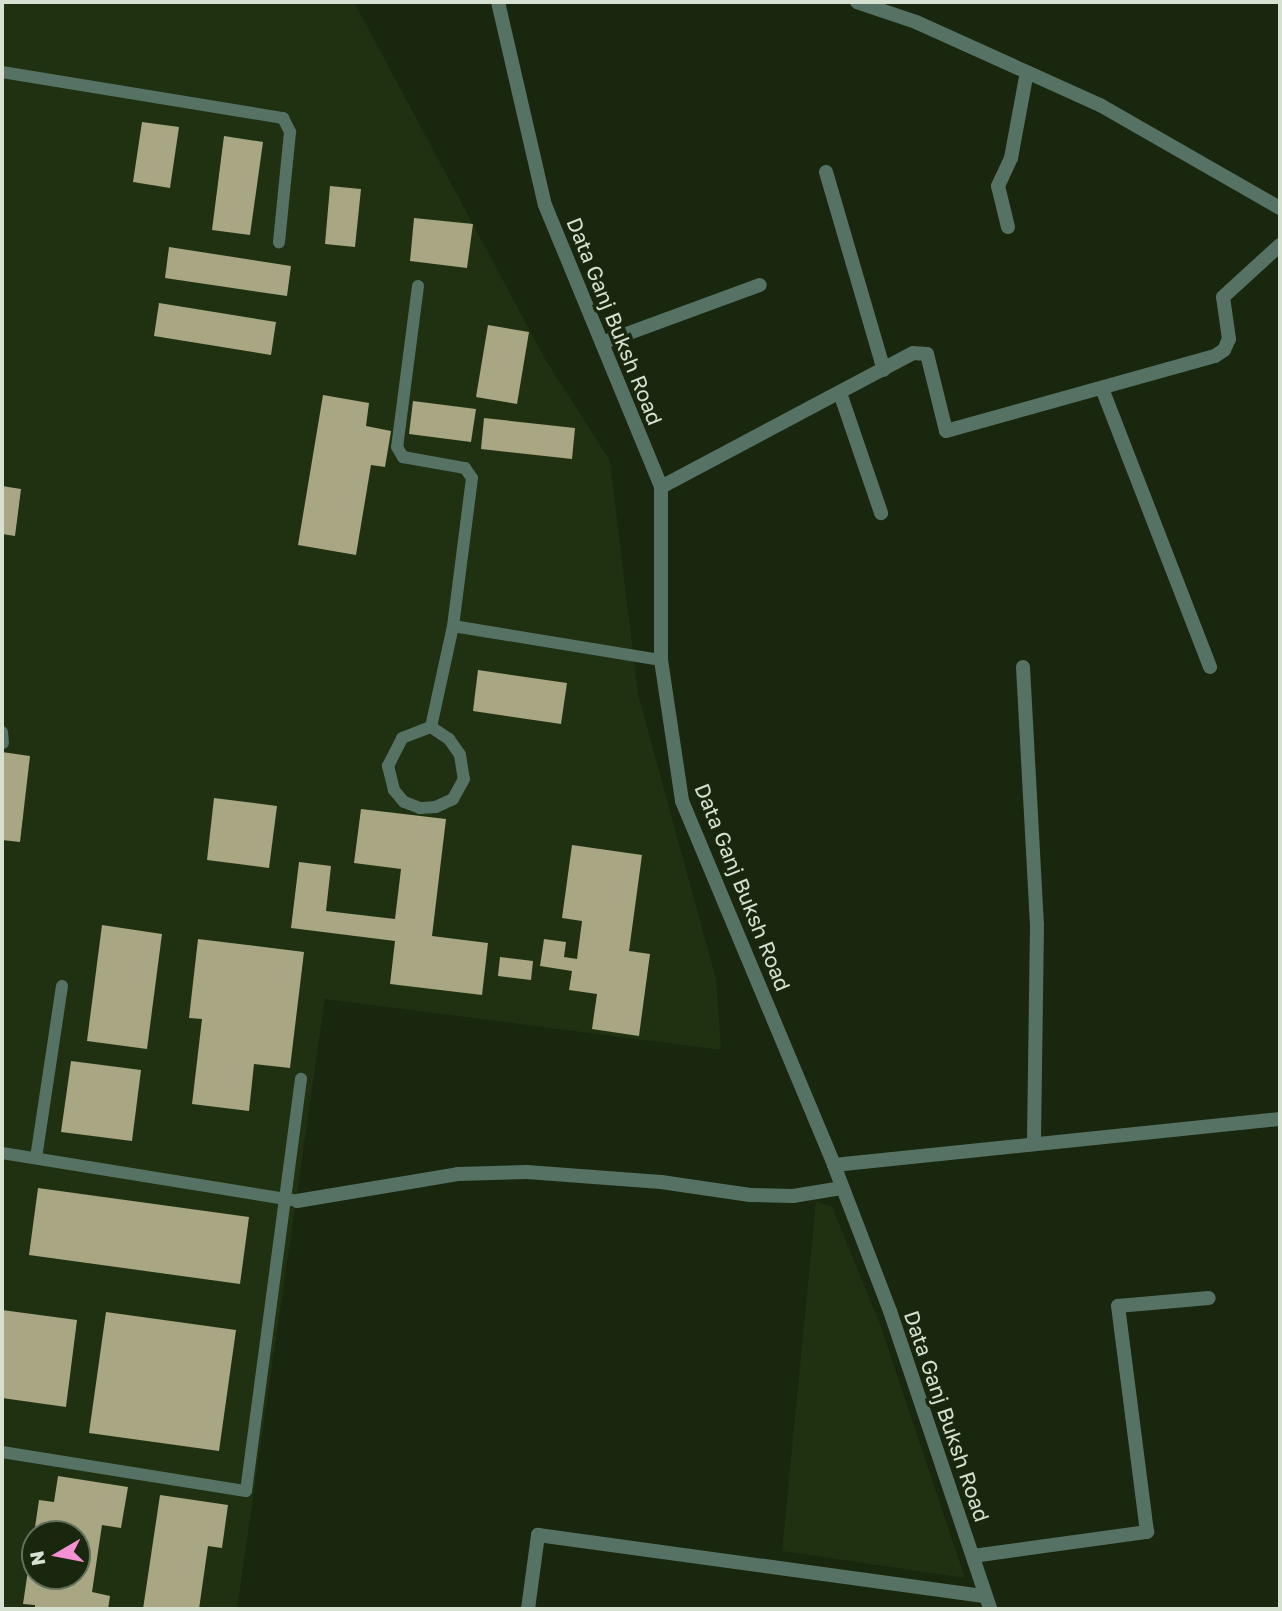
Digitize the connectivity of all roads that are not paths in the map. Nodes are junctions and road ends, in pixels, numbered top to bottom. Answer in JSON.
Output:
{"nodes":[{"id":1,"x":498,"y":2,"type":"edge"},
{"id":2,"x":857,"y":2,"type":"edge"},
{"id":3,"x":887,"y":7,"type":"edge"},
{"id":4,"x":2,"y":72,"type":"edge"},
{"id":5,"x":1027,"y":72,"type":"junction"},
{"id":6,"x":826,"y":172,"type":"dead end"},
{"id":7,"x":1280,"y":208,"type":"edge"},
{"id":8,"x":1008,"y":226,"type":"dead end"},
{"id":9,"x":278,"y":242,"type":"dead end"},
{"id":10,"x":1280,"y":245,"type":"edge"},
{"id":11,"x":760,"y":285,"type":"dead end"},
{"id":12,"x":418,"y":286,"type":"dead end"},
{"id":13,"x":601,"y":343,"type":"junction"},
{"id":14,"x":884,"y":370,"type":"junction"},
{"id":15,"x":1103,"y":391,"type":"junction"},
{"id":16,"x":840,"y":393,"type":"junction"},
{"id":17,"x":661,"y":487,"type":"junction"},
{"id":18,"x":881,"y":513,"type":"dead end"},
{"id":19,"x":453,"y":626,"type":"junction"},
{"id":20,"x":661,"y":660,"type":"junction"},
{"id":21,"x":1023,"y":667,"type":"dead end"},
{"id":22,"x":1210,"y":667,"type":"dead end"},
{"id":23,"x":430,"y":727,"type":"junction"},
{"id":24,"x":2,"y":732,"type":"edge"},
{"id":25,"x":3,"y":743,"type":"edge"},
{"id":26,"x":62,"y":986,"type":"dead end"},
{"id":27,"x":301,"y":1079,"type":"dead end"},
{"id":28,"x":1280,"y":1119,"type":"edge"},
{"id":29,"x":1034,"y":1144,"type":"junction"},
{"id":30,"x":2,"y":1153,"type":"edge"},
{"id":31,"x":36,"y":1158,"type":"junction"},
{"id":32,"x":834,"y":1165,"type":"junction"},
{"id":33,"x":842,"y":1188,"type":"junction"},
{"id":34,"x":291,"y":1200,"type":"junction"},
{"id":35,"x":1209,"y":1298,"type":"dead end"},
{"id":36,"x":2,"y":1452,"type":"edge"},
{"id":37,"x":972,"y":1556,"type":"junction"},
{"id":38,"x":988,"y":1603,"type":"edge"},
{"id":39,"x":528,"y":1609,"type":"edge"}],
"edges":[{"from":1,"to":13,"type":"street","name":"Data Ganj Buksh Road"},
{"from":2,"to":3,"type":"street"},
{"from":3,"to":5,"type":"street"},
{"from":4,"to":9,"type":"lane"},
{"from":5,"to":7,"type":"street"},
{"from":5,"to":8,"type":"street"},
{"from":6,"to":14,"type":"street"},
{"from":10,"to":15,"type":"street"},
{"from":11,"to":13,"type":"street"},
{"from":12,"to":19,"type":"lane"},
{"from":13,"to":17,"type":"street","name":"Data Ganj Buksh Road"},
{"from":14,"to":15,"type":"street"},
{"from":14,"to":16,"type":"street"},
{"from":15,"to":22,"type":"street"},
{"from":16,"to":17,"type":"street"},
{"from":16,"to":18,"type":"street"},
{"from":17,"to":20,"type":"street","name":"Data Ganj Buksh Road"},
{"from":19,"to":20,"type":"lane"},
{"from":19,"to":23,"type":"lane"},
{"from":20,"to":32,"type":"street","name":"Data Ganj Buksh Road"},
{"from":21,"to":29,"type":"street"},
{"from":23,"to":23,"type":"lane"},
{"from":24,"to":25,"type":"lane"},
{"from":26,"to":31,"type":"lane"},
{"from":27,"to":34,"type":"lane"},
{"from":28,"to":29,"type":"street"},
{"from":29,"to":32,"type":"street"},
{"from":30,"to":31,"type":"lane"},
{"from":31,"to":34,"type":"lane"},
{"from":32,"to":33,"type":"street","name":"Data Ganj Buksh Road"},
{"from":33,"to":34,"type":"street"},
{"from":33,"to":37,"type":"street","name":"Data Ganj Buksh Road"},
{"from":34,"to":36,"type":"lane"},
{"from":35,"to":37,"type":"street"},
{"from":37,"to":38,"type":"street","name":"Data Ganj Buksh Road"},
{"from":38,"to":39,"type":"street"}]}
